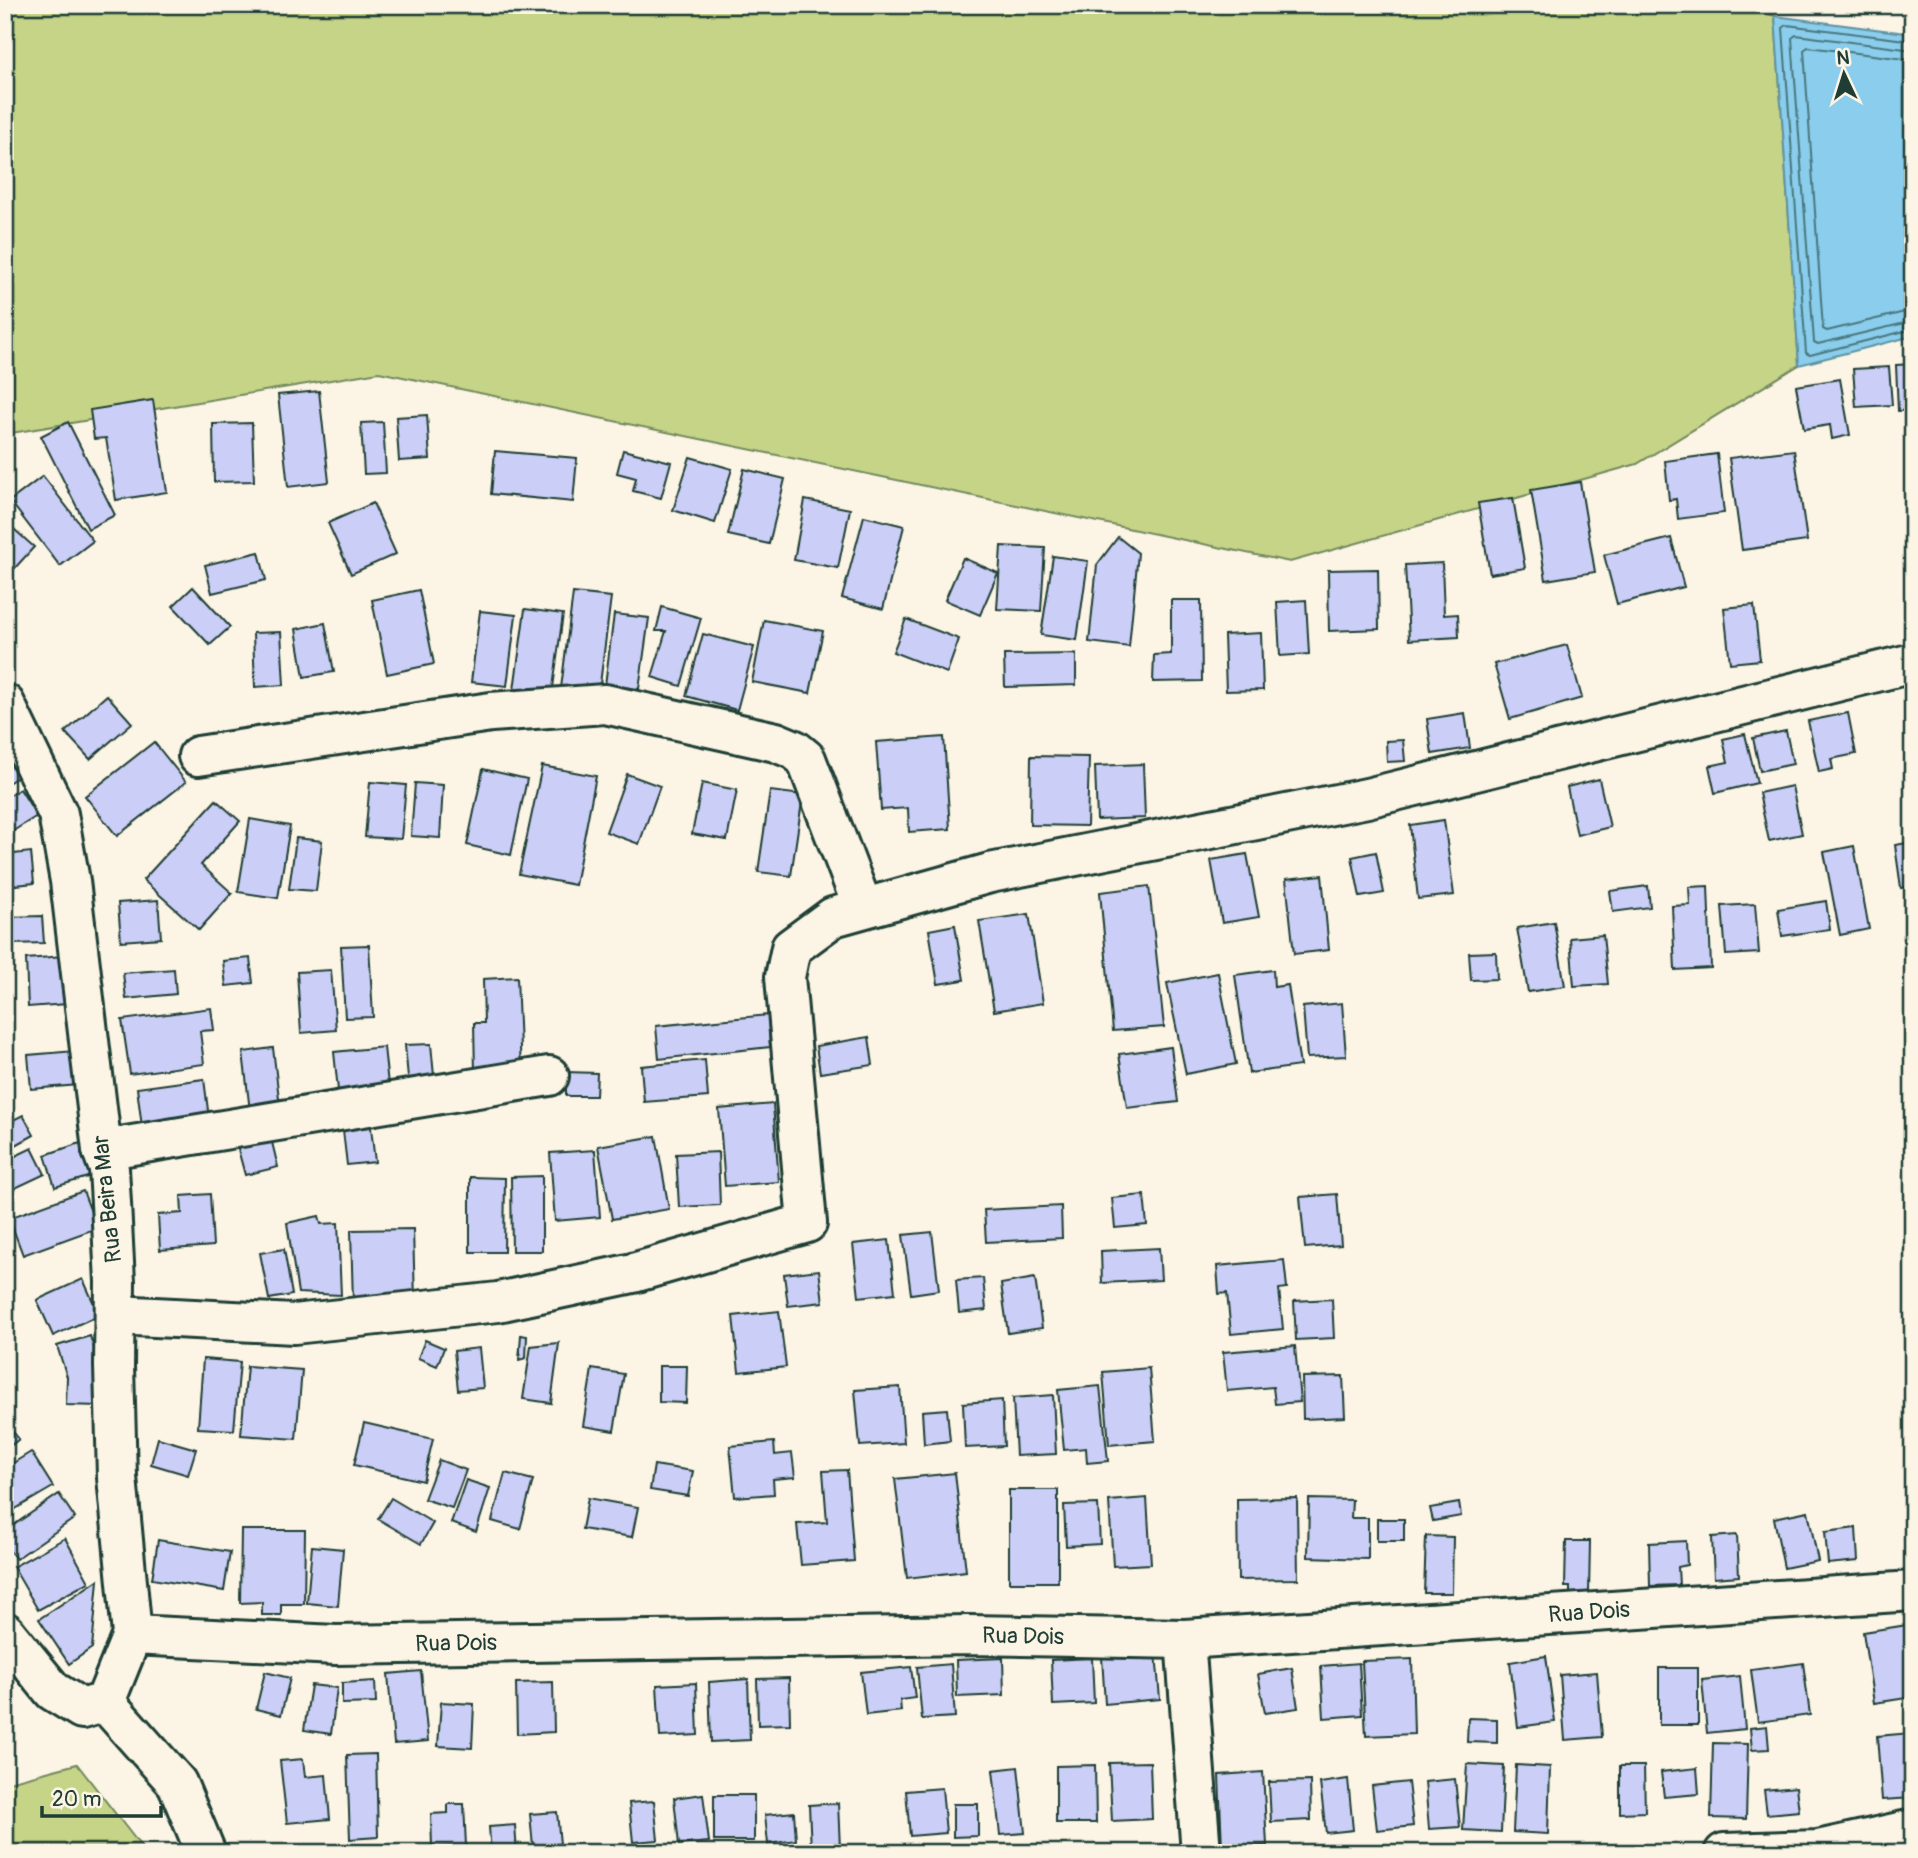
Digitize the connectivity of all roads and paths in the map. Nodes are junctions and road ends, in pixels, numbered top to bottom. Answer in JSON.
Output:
{"nodes":[{"id":1,"x":1913,"y":663,"type":"edge"},
{"id":2,"x":5,"y":704,"type":"edge"},
{"id":3,"x":198,"y":756,"type":"dead end"},
{"id":4,"x":863,"y":908,"type":"junction"},
{"id":5,"x":549,"y":1076,"type":"dead end"},
{"id":6,"x":102,"y":1150,"type":"junction"},
{"id":7,"x":115,"y":1315,"type":"junction"},
{"id":8,"x":1913,"y":1591,"type":"edge"},
{"id":9,"x":5,"y":1632,"type":"edge"},
{"id":10,"x":132,"y":1635,"type":"junction"},
{"id":11,"x":1185,"y":1639,"type":"junction"},
{"id":12,"x":105,"y":1702,"type":"junction"},
{"id":13,"x":1913,"y":1829,"type":"edge"},
{"id":14,"x":206,"y":1853,"type":"edge"},
{"id":15,"x":1201,"y":1853,"type":"edge"},
{"id":16,"x":1724,"y":1853,"type":"edge"}],
"edges":[{"from":1,"to":4,"type":"street"},
{"from":2,"to":6,"type":"street","name":"Rua Beira Mar"},
{"from":3,"to":4,"type":"street"},
{"from":4,"to":7,"type":"street"},
{"from":5,"to":6,"type":"street"},
{"from":6,"to":7,"type":"street","name":"Rua Beira Mar"},
{"from":7,"to":10,"type":"street","name":"Rua Beira Mar"},
{"from":8,"to":11,"type":"street","name":"Rua Dois"},
{"from":9,"to":12,"type":"street"},
{"from":10,"to":11,"type":"street","name":"Rua Dois"},
{"from":10,"to":12,"type":"street","name":"Rua Beira Mar"},
{"from":11,"to":15,"type":"street"},
{"from":12,"to":14,"type":"street"},
{"from":13,"to":16,"type":"street"}]}
